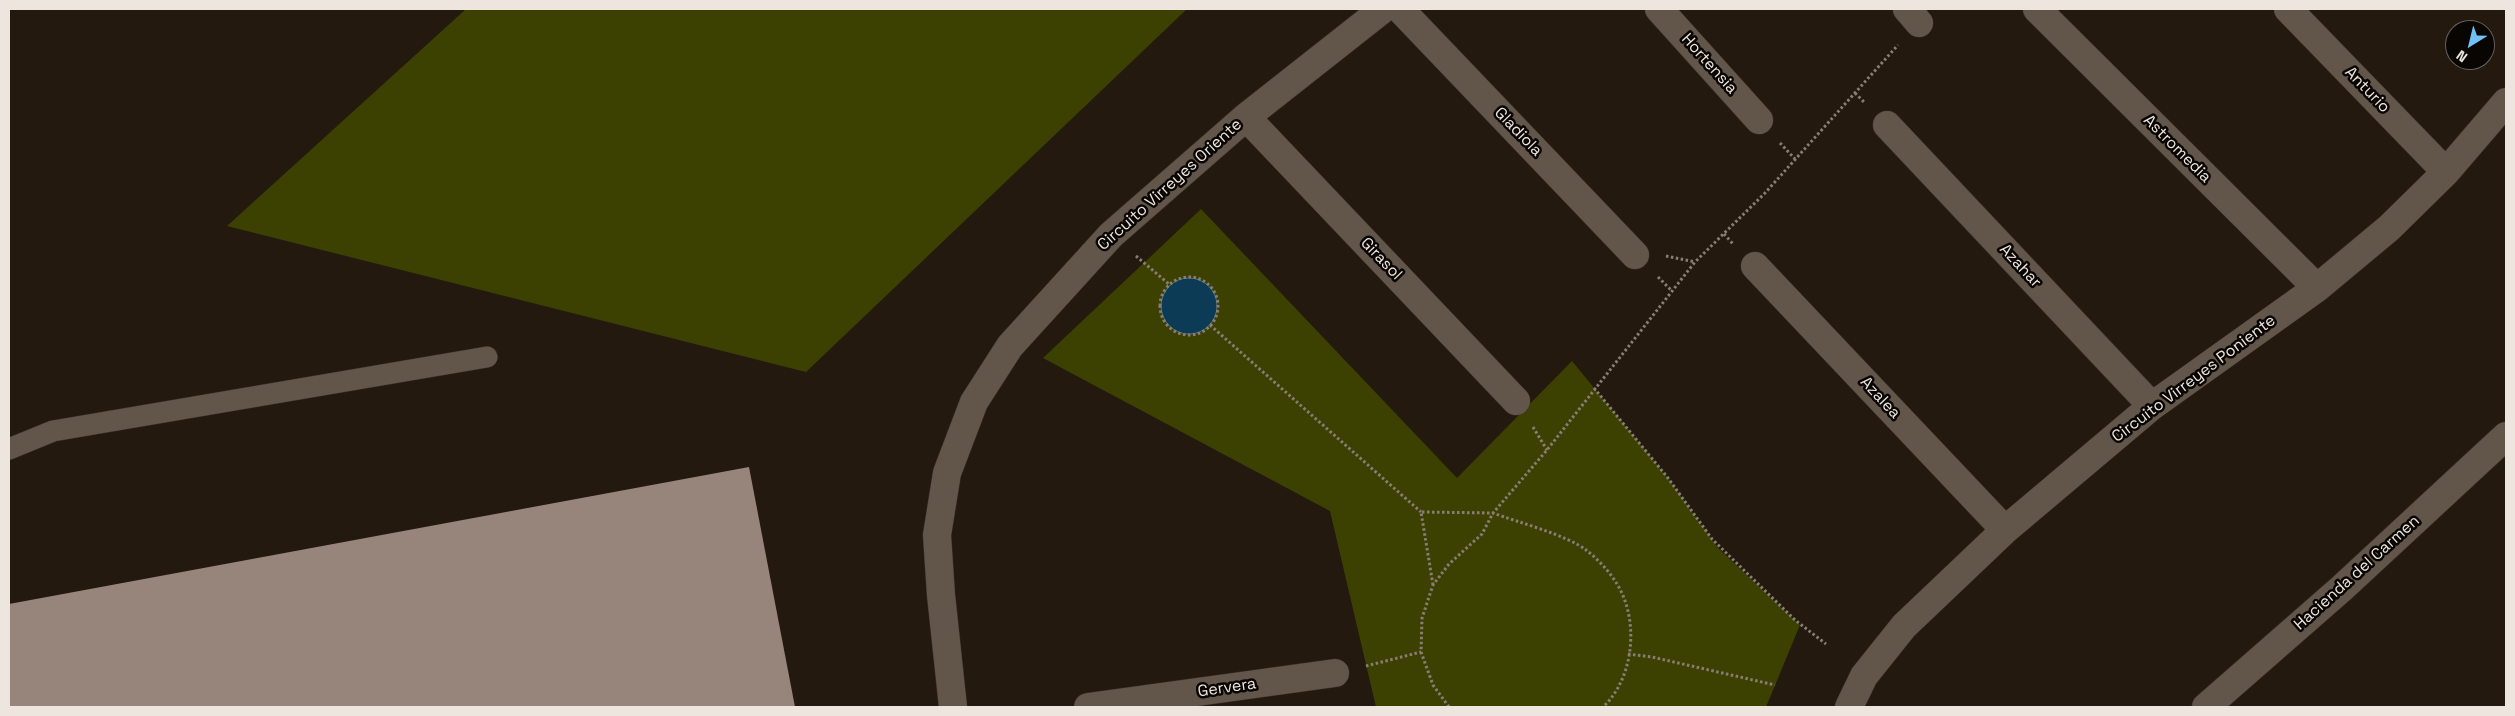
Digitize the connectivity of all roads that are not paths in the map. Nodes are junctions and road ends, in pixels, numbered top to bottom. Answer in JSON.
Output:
{"nodes":[{"id":1,"x":1382,"y":9,"type":"edge"},
{"id":2,"x":1400,"y":9,"type":"edge"},
{"id":3,"x":1659,"y":9,"type":"edge"},
{"id":4,"x":2037,"y":9,"type":"edge"},
{"id":5,"x":2288,"y":9,"type":"edge"},
{"id":6,"x":2506,"y":102,"type":"edge"},
{"id":7,"x":1246,"y":117,"type":"junction"},
{"id":8,"x":1760,"y":120,"type":"dead end"},
{"id":9,"x":1887,"y":125,"type":"dead end"},
{"id":10,"x":2446,"y":172,"type":"junction"},
{"id":11,"x":1635,"y":255,"type":"dead end"},
{"id":12,"x":1755,"y":266,"type":"dead end"},
{"id":13,"x":2317,"y":288,"type":"junction"},
{"id":14,"x":487,"y":357,"type":"dead end"},
{"id":15,"x":1516,"y":401,"type":"dead end"},
{"id":16,"x":2152,"y":406,"type":"junction"},
{"id":17,"x":2506,"y":436,"type":"edge"},
{"id":18,"x":9,"y":449,"type":"edge"},
{"id":19,"x":2005,"y":530,"type":"junction"},
{"id":20,"x":1336,"y":673,"type":"road end"},
{"id":21,"x":953,"y":707,"type":"edge"},
{"id":22,"x":1088,"y":707,"type":"edge"},
{"id":23,"x":1849,"y":707,"type":"edge"},
{"id":24,"x":2206,"y":707,"type":"edge"}],
"edges":[{"from":1,"to":7,"type":"street","name":"Circuito Virreyes Oriente"},
{"from":2,"to":11,"type":"street","name":"Gladiola"},
{"from":3,"to":8,"type":"street","name":"Hortensia"},
{"from":4,"to":13,"type":"street","name":"Astromedia"},
{"from":5,"to":10,"type":"street","name":"Anturio"},
{"from":6,"to":10,"type":"street","name":"Circuito Virreyes Poniente"},
{"from":7,"to":15,"type":"street","name":"Girasol"},
{"from":7,"to":21,"type":"street","name":"Circuito Virreyes Oriente"},
{"from":9,"to":16,"type":"street","name":"Azahar"},
{"from":10,"to":13,"type":"street","name":"Circuito Virreyes Poniente"},
{"from":12,"to":19,"type":"street","name":"Azalea"},
{"from":13,"to":16,"type":"street","name":"Circuito Virreyes Poniente"},
{"from":14,"to":18,"type":"lane"},
{"from":16,"to":19,"type":"street","name":"Circuito Virreyes Poniente"},
{"from":17,"to":24,"type":"street","name":"Hacienda del Carmen"},
{"from":19,"to":23,"type":"street","name":"Circuito Virreyes Poniente"},
{"from":20,"to":22,"type":"street","name":"Gervera"}]}
